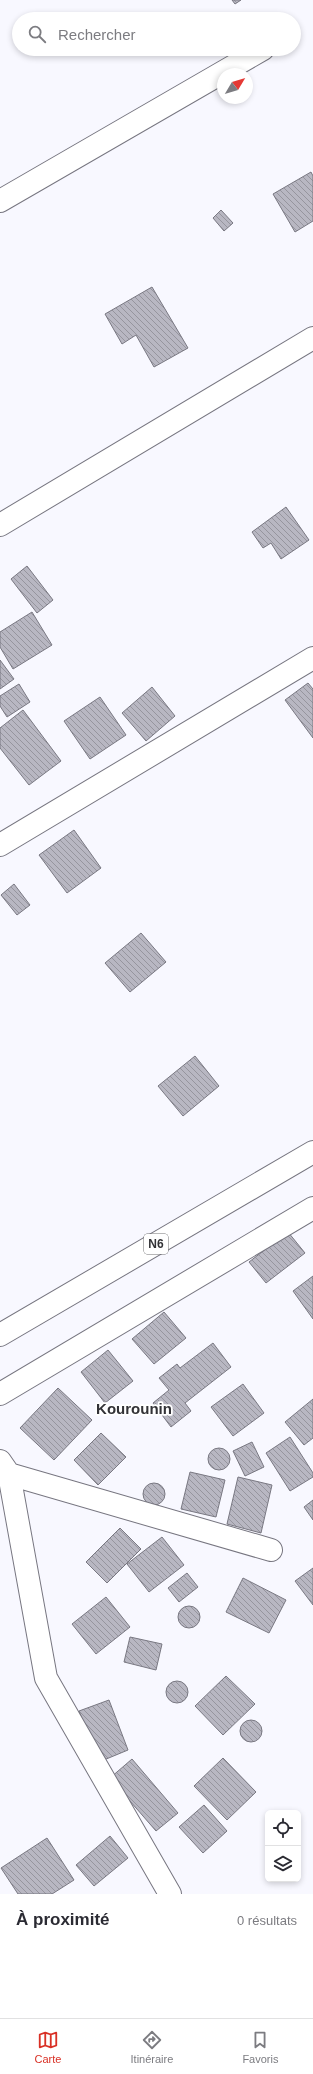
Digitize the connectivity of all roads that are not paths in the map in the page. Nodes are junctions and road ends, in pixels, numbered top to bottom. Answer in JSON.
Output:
{"nodes":[{"id":1,"x":251,"y":56,"type":"edge"},
{"id":2,"x":0,"y":202,"type":"edge"},
{"id":3,"x":313,"y":338,"type":"edge"},
{"id":4,"x":0,"y":525,"type":"edge"},
{"id":5,"x":313,"y":658,"type":"edge"},
{"id":6,"x":0,"y":844,"type":"edge"},
{"id":7,"x":313,"y":1152,"type":"edge"},
{"id":8,"x":313,"y":1208,"type":"edge"},
{"id":9,"x":0,"y":1335,"type":"edge"},
{"id":10,"x":0,"y":1394,"type":"edge"},
{"id":11,"x":4,"y":1467,"type":"edge"},
{"id":12,"x":271,"y":1550,"type":"dead end"},
{"id":13,"x":170,"y":1894,"type":"edge"}],
"edges":[{"from":1,"to":2,"type":"main road"},
{"from":3,"to":4,"type":"main road"},
{"from":5,"to":6,"type":"main road"},
{"from":7,"to":9,"type":"main road","number":"N6"},
{"from":8,"to":10,"type":"main road"},
{"from":11,"to":12,"type":"main road"},
{"from":11,"to":13,"type":"main road"}]}
